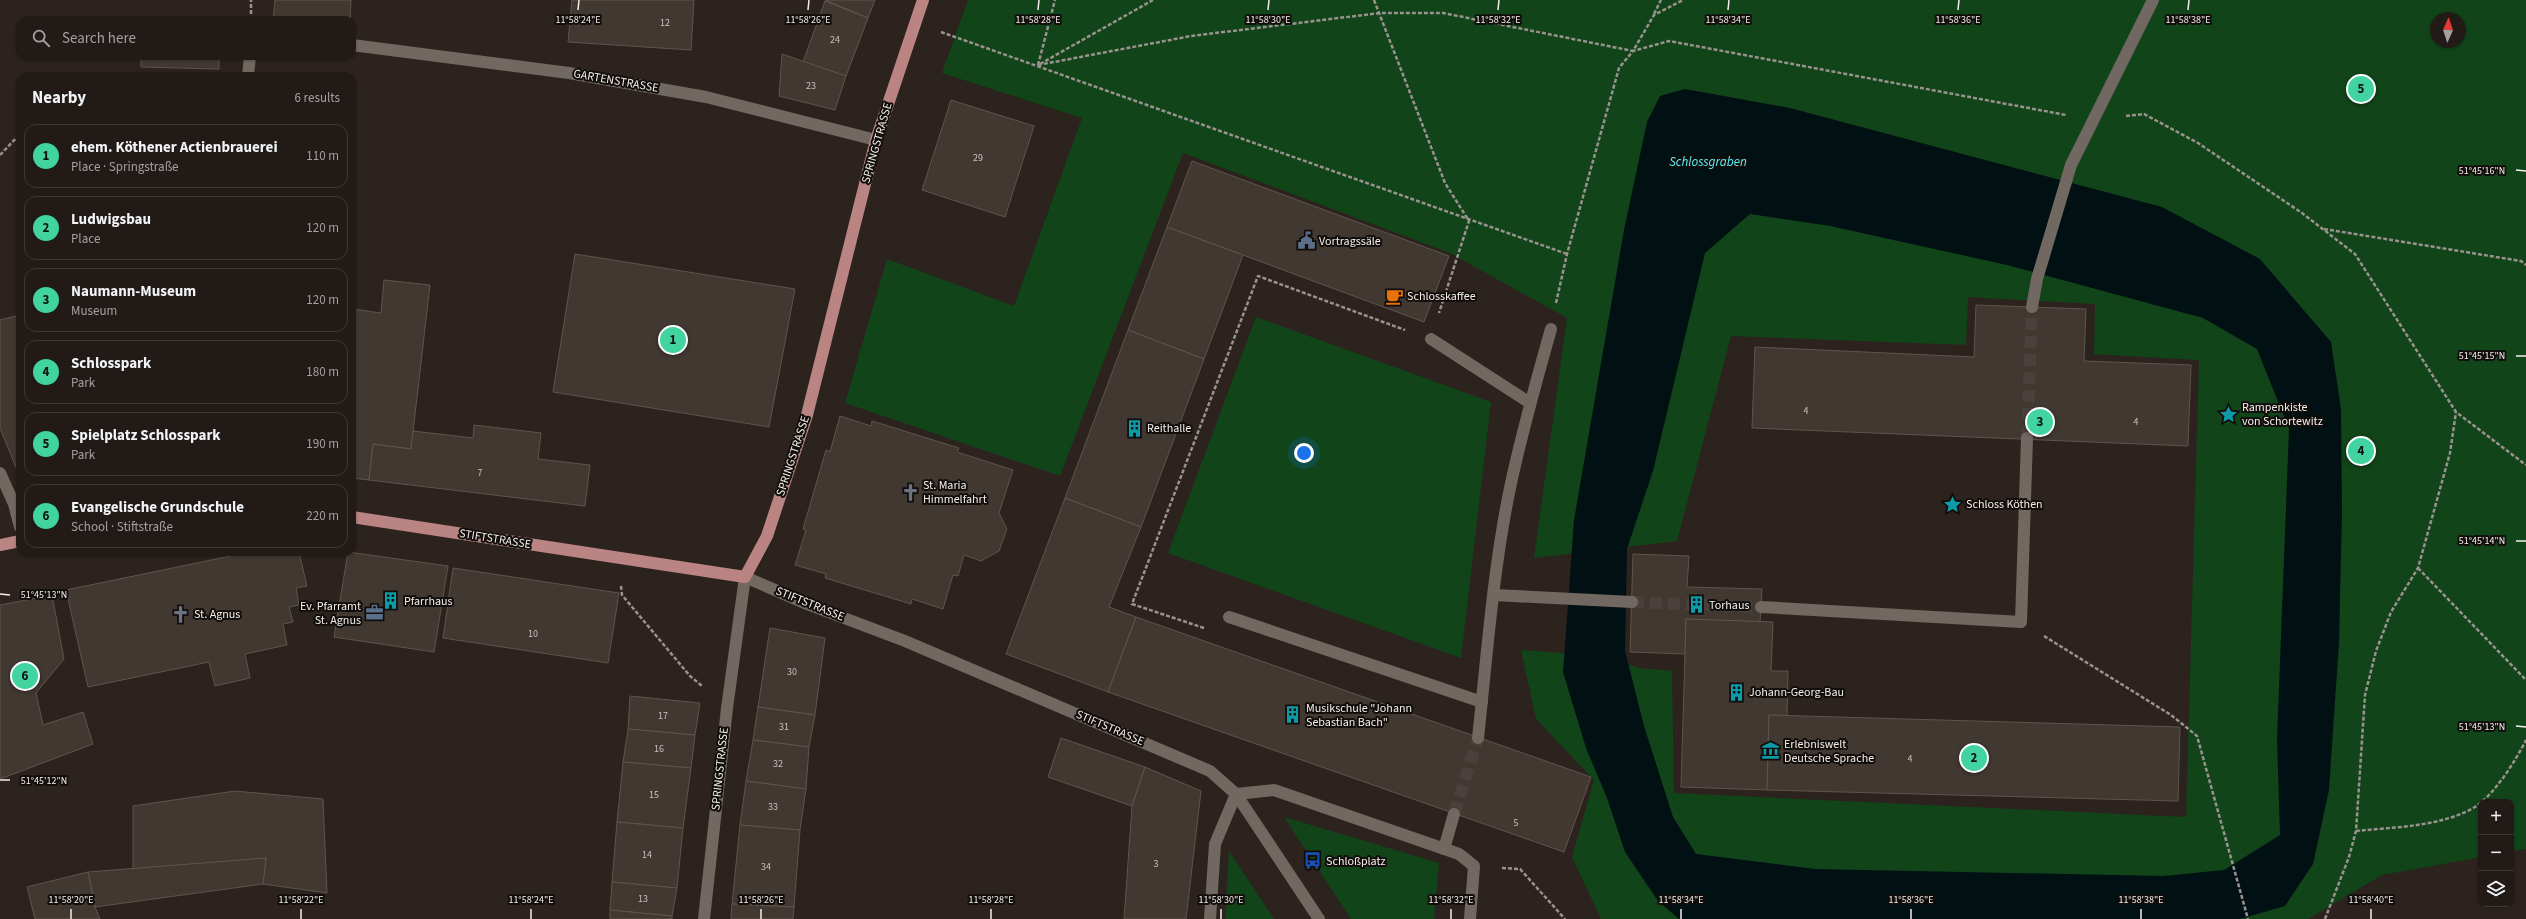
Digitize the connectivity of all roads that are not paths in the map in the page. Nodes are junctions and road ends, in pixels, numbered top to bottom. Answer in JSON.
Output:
{"nodes":[{"id":1,"x":923,"y":0,"type":"edge"},
{"id":2,"x":2153,"y":0,"type":"edge"},
{"id":3,"x":356,"y":46,"type":"edge"},
{"id":4,"x":250,"y":60,"type":"edge"},
{"id":5,"x":248,"y":72,"type":"edge"},
{"id":6,"x":876,"y":140,"type":"junction"},
{"id":7,"x":2032,"y":307,"type":"tunnel mouth"},
{"id":8,"x":1551,"y":329,"type":"road end"},
{"id":9,"x":1431,"y":339,"type":"road end"},
{"id":10,"x":1530,"y":403,"type":"junction"},
{"id":11,"x":2026,"y":438,"type":"tunnel mouth"},
{"id":12,"x":0,"y":472,"type":"edge"},
{"id":13,"x":16,"y":512,"type":"edge"},
{"id":14,"x":356,"y":518,"type":"edge"},
{"id":15,"x":16,"y":542,"type":"edge"},
{"id":16,"x":0,"y":545,"type":"edge"},
{"id":17,"x":746,"y":577,"type":"junction"},
{"id":18,"x":1494,"y":595,"type":"junction"},
{"id":19,"x":1632,"y":602,"type":"tunnel mouth"},
{"id":20,"x":1761,"y":607,"type":"tunnel mouth"},
{"id":21,"x":1229,"y":617,"type":"road end"},
{"id":22,"x":1482,"y":702,"type":"junction"},
{"id":23,"x":1478,"y":738,"type":"tunnel mouth"},
{"id":24,"x":1236,"y":794,"type":"junction"},
{"id":25,"x":1454,"y":814,"type":"tunnel mouth"},
{"id":26,"x":1444,"y":849,"type":"junction"},
{"id":27,"x":704,"y":919,"type":"edge"},
{"id":28,"x":1210,"y":919,"type":"edge"},
{"id":29,"x":1318,"y":919,"type":"edge"},
{"id":30,"x":1470,"y":919,"type":"edge"}],
"edges":[{"from":1,"to":6,"type":"main road","name":"SPRINGSTRASSE"},
{"from":2,"to":7,"type":"street"},
{"from":3,"to":6,"type":"street","name":"GARTENSTRASSE"},
{"from":4,"to":5,"type":"street"},
{"from":6,"to":17,"type":"main road","name":"SPRINGSTRASSE"},
{"from":8,"to":10,"type":"street"},
{"from":9,"to":10,"type":"street"},
{"from":10,"to":18,"type":"street"},
{"from":11,"to":20,"type":"street"},
{"from":12,"to":13,"type":"street"},
{"from":14,"to":17,"type":"main road","name":"STIFTSTRASSE"},
{"from":15,"to":16,"type":"main road"},
{"from":17,"to":24,"type":"street","name":"STIFTSTRASSE"},
{"from":17,"to":27,"type":"street","name":"SPRINGSTRASSE"},
{"from":18,"to":19,"type":"street"},
{"from":18,"to":22,"type":"street"},
{"from":21,"to":22,"type":"street"},
{"from":22,"to":23,"type":"street"},
{"from":24,"to":26,"type":"street"},
{"from":24,"to":28,"type":"street"},
{"from":24,"to":29,"type":"street"},
{"from":25,"to":26,"type":"street"},
{"from":26,"to":30,"type":"street"}]}
